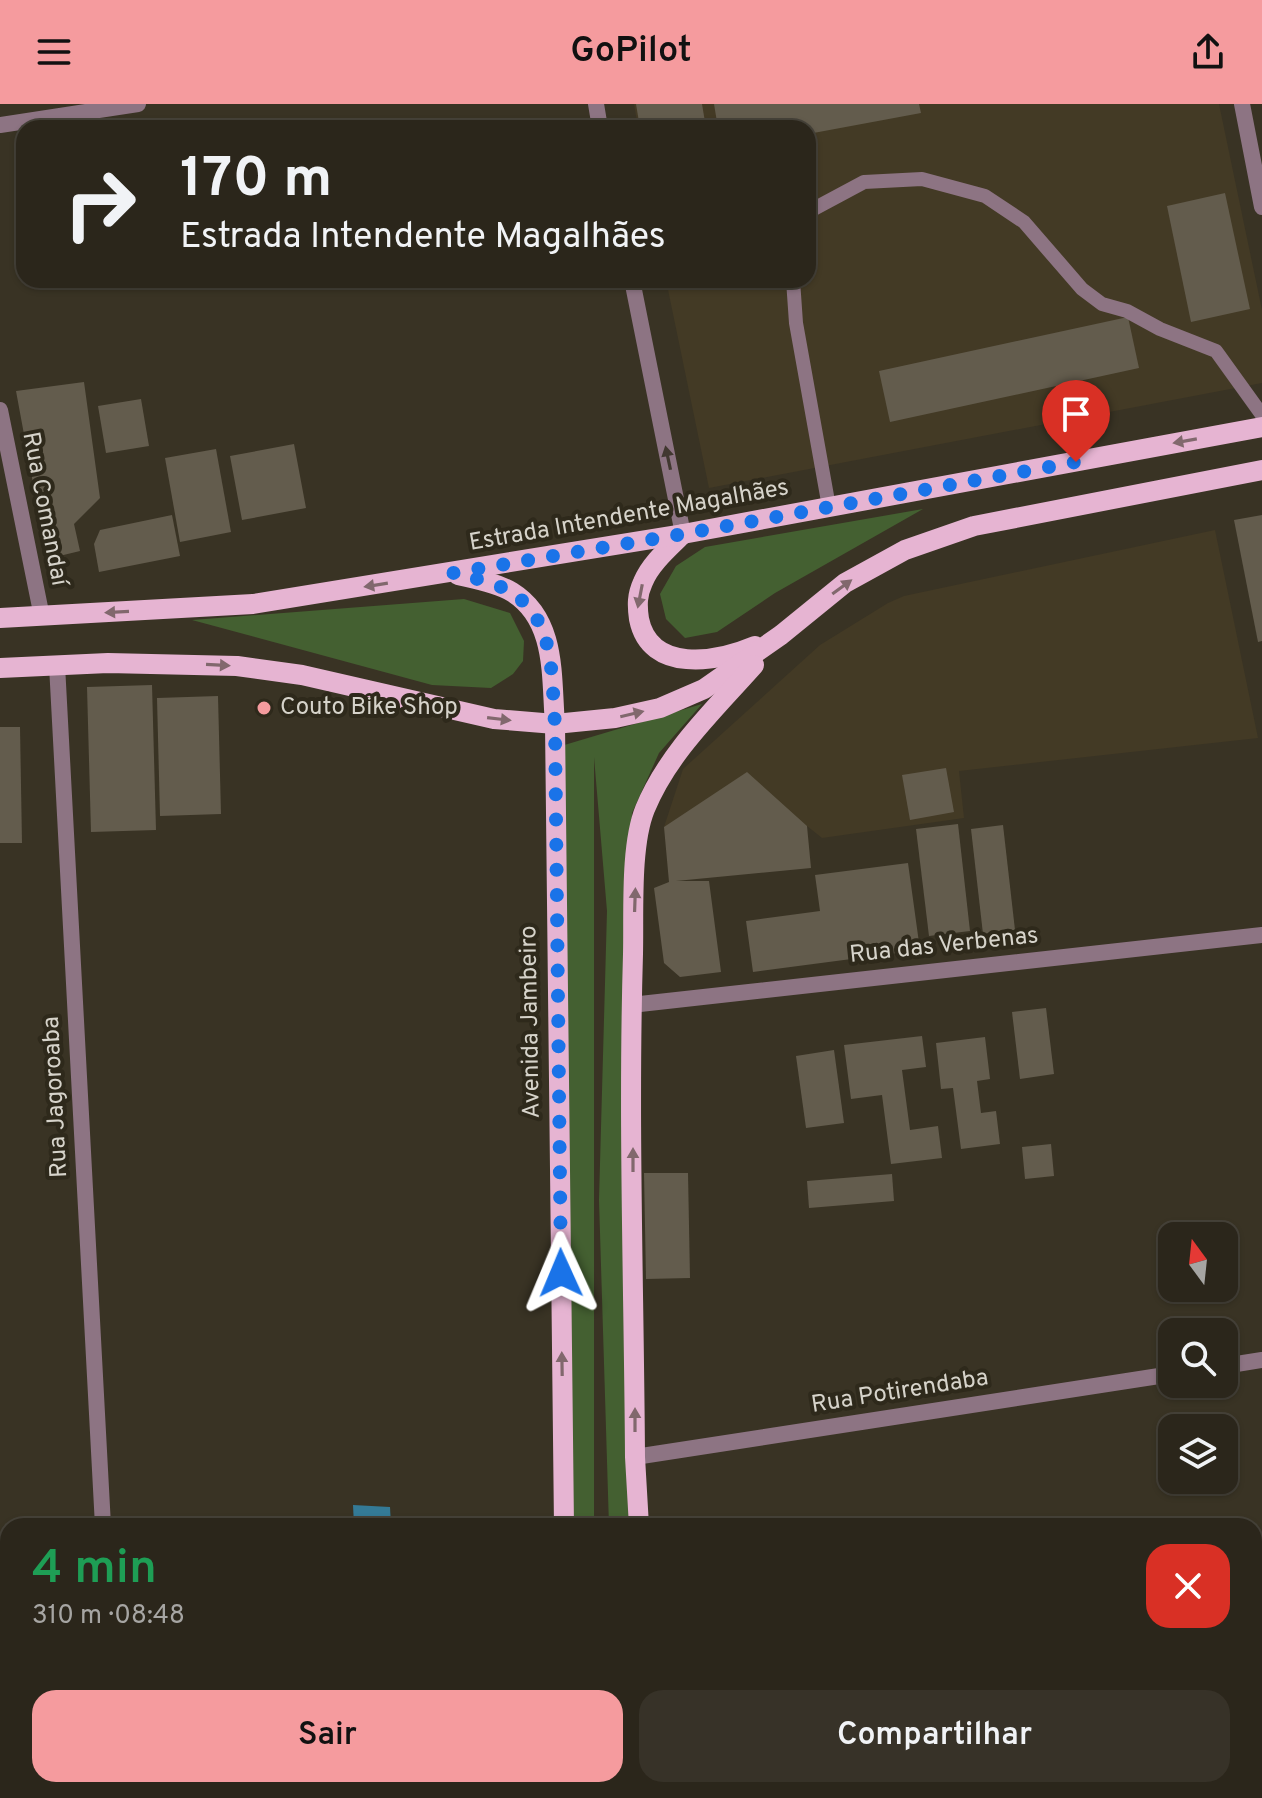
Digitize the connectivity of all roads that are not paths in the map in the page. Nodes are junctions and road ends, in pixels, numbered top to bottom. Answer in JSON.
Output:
{"nodes":[{"id":1,"x":138,"y":104,"type":"edge"},
{"id":2,"x":1242,"y":104,"type":"edge"},
{"id":3,"x":33,"y":120,"type":"edge"},
{"id":4,"x":1262,"y":207,"type":"edge"},
{"id":5,"x":816,"y":208,"type":"edge"},
{"id":6,"x":634,"y":288,"type":"edge"},
{"id":7,"x":794,"y":288,"type":"edge"},
{"id":8,"x":0,"y":410,"type":"edge"},
{"id":9,"x":1262,"y":415,"type":"edge"},
{"id":10,"x":1262,"y":427,"type":"edge"},
{"id":11,"x":1262,"y":470,"type":"edge"},
{"id":12,"x":829,"y":507,"type":"junction"},
{"id":13,"x":683,"y":534,"type":"junction"},
{"id":14,"x":453,"y":573,"type":"junction"},
{"id":15,"x":42,"y":617,"type":"junction"},
{"id":16,"x":0,"y":618,"type":"edge"},
{"id":17,"x":781,"y":635,"type":"junction"},
{"id":18,"x":57,"y":665,"type":"junction"},
{"id":19,"x":0,"y":668,"type":"edge"},
{"id":20,"x":555,"y":724,"type":"junction"},
{"id":21,"x":1262,"y":935,"type":"edge"},
{"id":22,"x":631,"y":1005,"type":"junction"},
{"id":23,"x":1262,"y":1360,"type":"edge"},
{"id":24,"x":1238,"y":1364,"type":"edge"},
{"id":25,"x":1158,"y":1376,"type":"edge"},
{"id":26,"x":635,"y":1457,"type":"junction"},
{"id":27,"x":103,"y":1518,"type":"edge"},
{"id":28,"x":564,"y":1518,"type":"edge"},
{"id":29,"x":639,"y":1518,"type":"edge"}],
"edges":[{"from":1,"to":3,"type":"street"},
{"from":2,"to":4,"type":"street"},
{"from":5,"to":9,"type":"lane"},
{"from":13,"to":6,"type":"street","one_way":true},
{"from":7,"to":12,"type":"lane"},
{"from":8,"to":15,"type":"street","name":"Rua Comandaí"},
{"from":10,"to":12,"type":"main road","name":"Estrada Intendente Magalhães","one_way":true},
{"from":17,"to":11,"type":"main road","one_way":true},
{"from":12,"to":13,"type":"main road","name":"Estrada Intendente Magalhães"},
{"from":13,"to":14,"type":"main road","name":"Estrada Intendente Magalhães"},
{"from":13,"to":17,"type":"main road","one_way":true},
{"from":14,"to":15,"type":"main road","name":"Estrada Intendente Magalhães","one_way":true},
{"from":14,"to":20,"type":"main road","name":"Avenida Jambeiro"},
{"from":15,"to":16,"type":"main road","name":"Estrada Intendente Magalhães"},
{"from":20,"to":17,"type":"main road","one_way":true},
{"from":22,"to":17,"type":"main road","one_way":true},
{"from":18,"to":19,"type":"main road"},
{"from":18,"to":20,"type":"main road","one_way":true},
{"from":18,"to":27,"type":"street","name":"Rua Jagoroaba"},
{"from":28,"to":20,"type":"main road","name":"Avenida Jambeiro","one_way":true},
{"from":21,"to":22,"type":"street","name":"Rua das Verbenas"},
{"from":26,"to":22,"type":"main road","one_way":true},
{"from":23,"to":24,"type":"street"},
{"from":25,"to":26,"type":"street","name":"Rua Potirendaba"},
{"from":26,"to":29,"type":"main road"}]}
